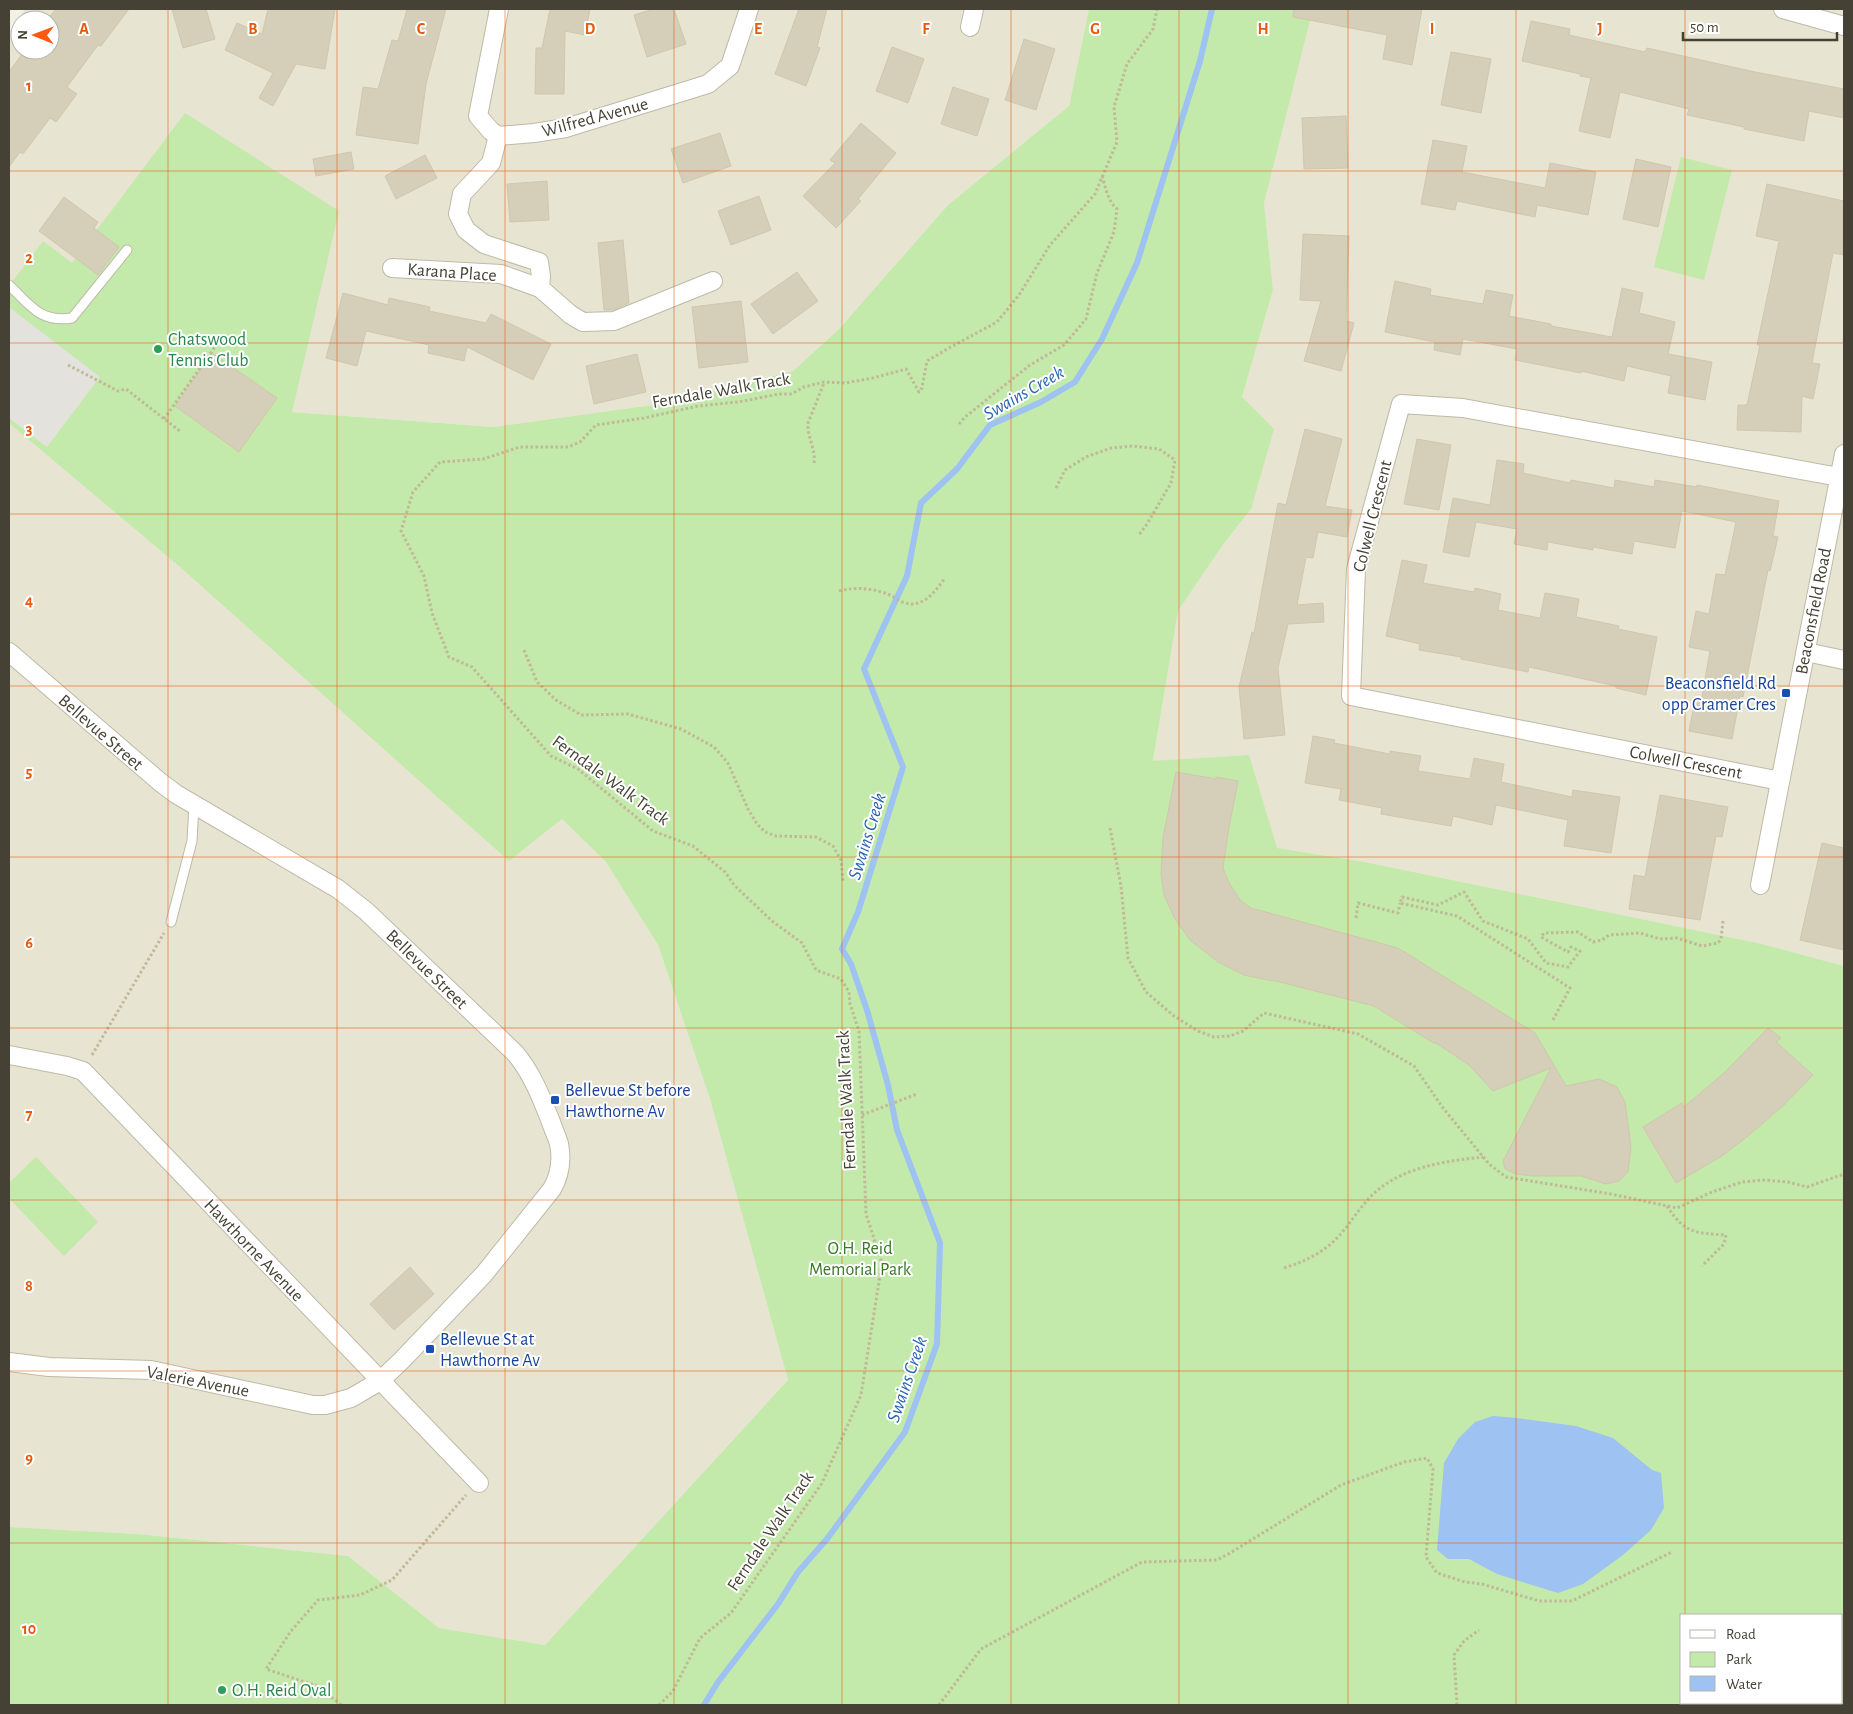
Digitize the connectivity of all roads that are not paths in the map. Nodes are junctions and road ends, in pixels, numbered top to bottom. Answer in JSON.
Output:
{"nodes":[{"id":1,"x":499,"y":9,"type":"edge"},
{"id":2,"x":749,"y":9,"type":"edge"},
{"id":3,"x":974,"y":9,"type":"edge"},
{"id":4,"x":1783,"y":9,"type":"edge"},
{"id":5,"x":1844,"y":26,"type":"edge"},
{"id":6,"x":970,"y":27,"type":"dead end"},
{"id":7,"x":498,"y":136,"type":"junction"},
{"id":8,"x":127,"y":250,"type":"dead end"},
{"id":9,"x":392,"y":268,"type":"dead end"},
{"id":10,"x":713,"y":281,"type":"dead end"},
{"id":11,"x":9,"y":286,"type":"edge"},
{"id":12,"x":540,"y":288,"type":"junction"},
{"id":13,"x":1844,"y":454,"type":"edge"},
{"id":14,"x":1839,"y":477,"type":"junction"},
{"id":15,"x":9,"y":652,"type":"edge"},
{"id":16,"x":1806,"y":652,"type":"junction"},
{"id":17,"x":1844,"y":660,"type":"edge"},
{"id":18,"x":1780,"y":781,"type":"junction"},
{"id":19,"x":194,"y":804,"type":"junction"},
{"id":20,"x":1760,"y":885,"type":"dead end"},
{"id":21,"x":171,"y":922,"type":"road end"},
{"id":22,"x":9,"y":1055,"type":"edge"},
{"id":23,"x":9,"y":1362,"type":"edge"},
{"id":24,"x":380,"y":1380,"type":"junction"},
{"id":25,"x":480,"y":1483,"type":"road end"}],
"edges":[{"from":1,"to":7,"type":"street"},
{"from":2,"to":7,"type":"street","name":"Wilfred Avenue"},
{"from":3,"to":6,"type":"street"},
{"from":4,"to":5,"type":"street"},
{"from":7,"to":12,"type":"street","name":"Karana Place"},
{"from":8,"to":11,"type":"lane"},
{"from":9,"to":12,"type":"street","name":"Karana Place"},
{"from":10,"to":12,"type":"street","name":"Karana Place"},
{"from":13,"to":14,"type":"street","name":"Beaconsfield Road"},
{"from":14,"to":16,"type":"street","name":"Beaconsfield Road"},
{"from":14,"to":18,"type":"street","name":"Colwell Crescent"},
{"from":15,"to":19,"type":"street","name":"Bellevue Street"},
{"from":16,"to":17,"type":"street"},
{"from":16,"to":18,"type":"street","name":"Beaconsfield Road"},
{"from":18,"to":20,"type":"street","name":"Beaconsfield Road"},
{"from":19,"to":21,"type":"lane"},
{"from":19,"to":24,"type":"street","name":"Bellevue Street"},
{"from":22,"to":24,"type":"street","name":"Hawthorne Avenue"},
{"from":23,"to":24,"type":"street","name":"Valerie Avenue"},
{"from":24,"to":25,"type":"street","name":"Hawthorne Avenue"}]}
